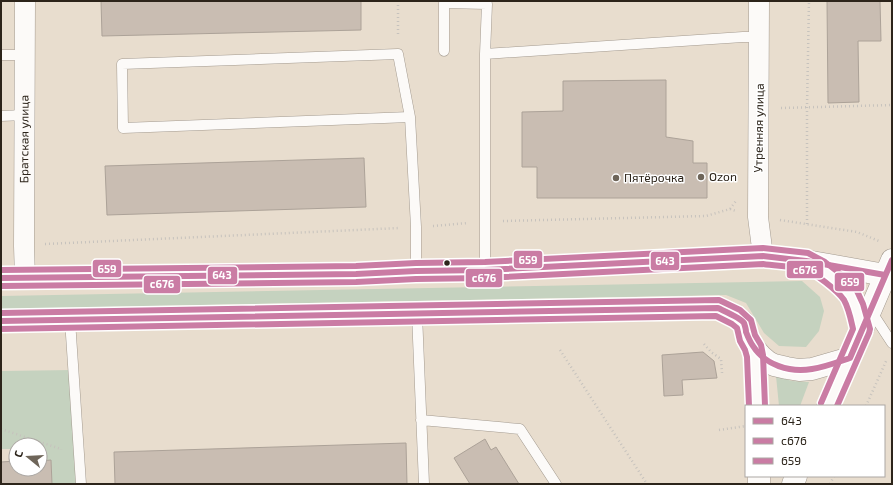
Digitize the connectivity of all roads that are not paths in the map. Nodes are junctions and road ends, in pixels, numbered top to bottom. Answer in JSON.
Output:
{"nodes":[{"id":1,"x":25,"y":1,"type":"edge"},
{"id":2,"x":759,"y":1,"type":"edge"},
{"id":3,"x":760,"y":37,"type":"junction"},
{"id":4,"x":444,"y":51,"type":"dead end"},
{"id":5,"x":485,"y":54,"type":"junction"},
{"id":6,"x":1,"y":55,"type":"edge"},
{"id":7,"x":25,"y":55,"type":"junction"},
{"id":8,"x":24,"y":115,"type":"junction"},
{"id":9,"x":1,"y":116,"type":"edge"},
{"id":10,"x":410,"y":117,"type":"junction"},
{"id":11,"x":763,"y":256,"type":"junction"},
{"id":12,"x":887,"y":260,"type":"edge"},
{"id":13,"x":806,"y":261,"type":"junction"},
{"id":14,"x":485,"y":270,"type":"junction"},
{"id":15,"x":416,"y":271,"type":"junction"},
{"id":16,"x":1,"y":278,"type":"edge"},
{"id":17,"x":25,"y":278,"type":"junction"},
{"id":18,"x":418,"y":314,"type":"junction"},
{"id":19,"x":70,"y":320,"type":"junction"},
{"id":20,"x":866,"y":320,"type":"junction"},
{"id":21,"x":1,"y":321,"type":"edge"},
{"id":22,"x":892,"y":343,"type":"edge"},
{"id":23,"x":753,"y":347,"type":"junction"},
{"id":24,"x":850,"y":358,"type":"junction"},
{"id":25,"x":757,"y":405,"type":"edge"},
{"id":26,"x":828,"y":405,"type":"edge"},
{"id":27,"x":421,"y":420,"type":"junction"},
{"id":28,"x":81,"y":482,"type":"edge"},
{"id":29,"x":424,"y":484,"type":"edge"},
{"id":30,"x":556,"y":484,"type":"edge"}],
"edges":[{"from":1,"to":7,"type":"street","name":"Братская улица"},
{"from":2,"to":3,"type":"street","name":"Утренняя улица"},
{"from":3,"to":5,"type":"lane"},
{"from":3,"to":11,"type":"street","name":"Утренняя улица"},
{"from":4,"to":5,"type":"lane"},
{"from":5,"to":14,"type":"lane"},
{"from":6,"to":7,"type":"lane"},
{"from":7,"to":8,"type":"street","name":"Братская улица"},
{"from":8,"to":9,"type":"lane"},
{"from":8,"to":17,"type":"street","name":"Братская улица"},
{"from":10,"to":10,"type":"lane"},
{"from":10,"to":15,"type":"lane"},
{"from":11,"to":13,"type":"main road"},
{"from":11,"to":14,"type":"main road"},
{"from":12,"to":13,"type":"main road"},
{"from":12,"to":20,"type":"main road"},
{"from":13,"to":20,"type":"main road"},
{"from":14,"to":15,"type":"main road"},
{"from":15,"to":17,"type":"main road"},
{"from":16,"to":17,"type":"main road"},
{"from":18,"to":19,"type":"main road"},
{"from":18,"to":23,"type":"main road"},
{"from":18,"to":27,"type":"lane"},
{"from":19,"to":21,"type":"main road"},
{"from":19,"to":28,"type":"lane"},
{"from":20,"to":22,"type":"lane"},
{"from":20,"to":24,"type":"main road"},
{"from":23,"to":24,"type":"main road"},
{"from":23,"to":25,"type":"main road"},
{"from":24,"to":26,"type":"main road"},
{"from":27,"to":29,"type":"lane"},
{"from":27,"to":30,"type":"lane"}]}
